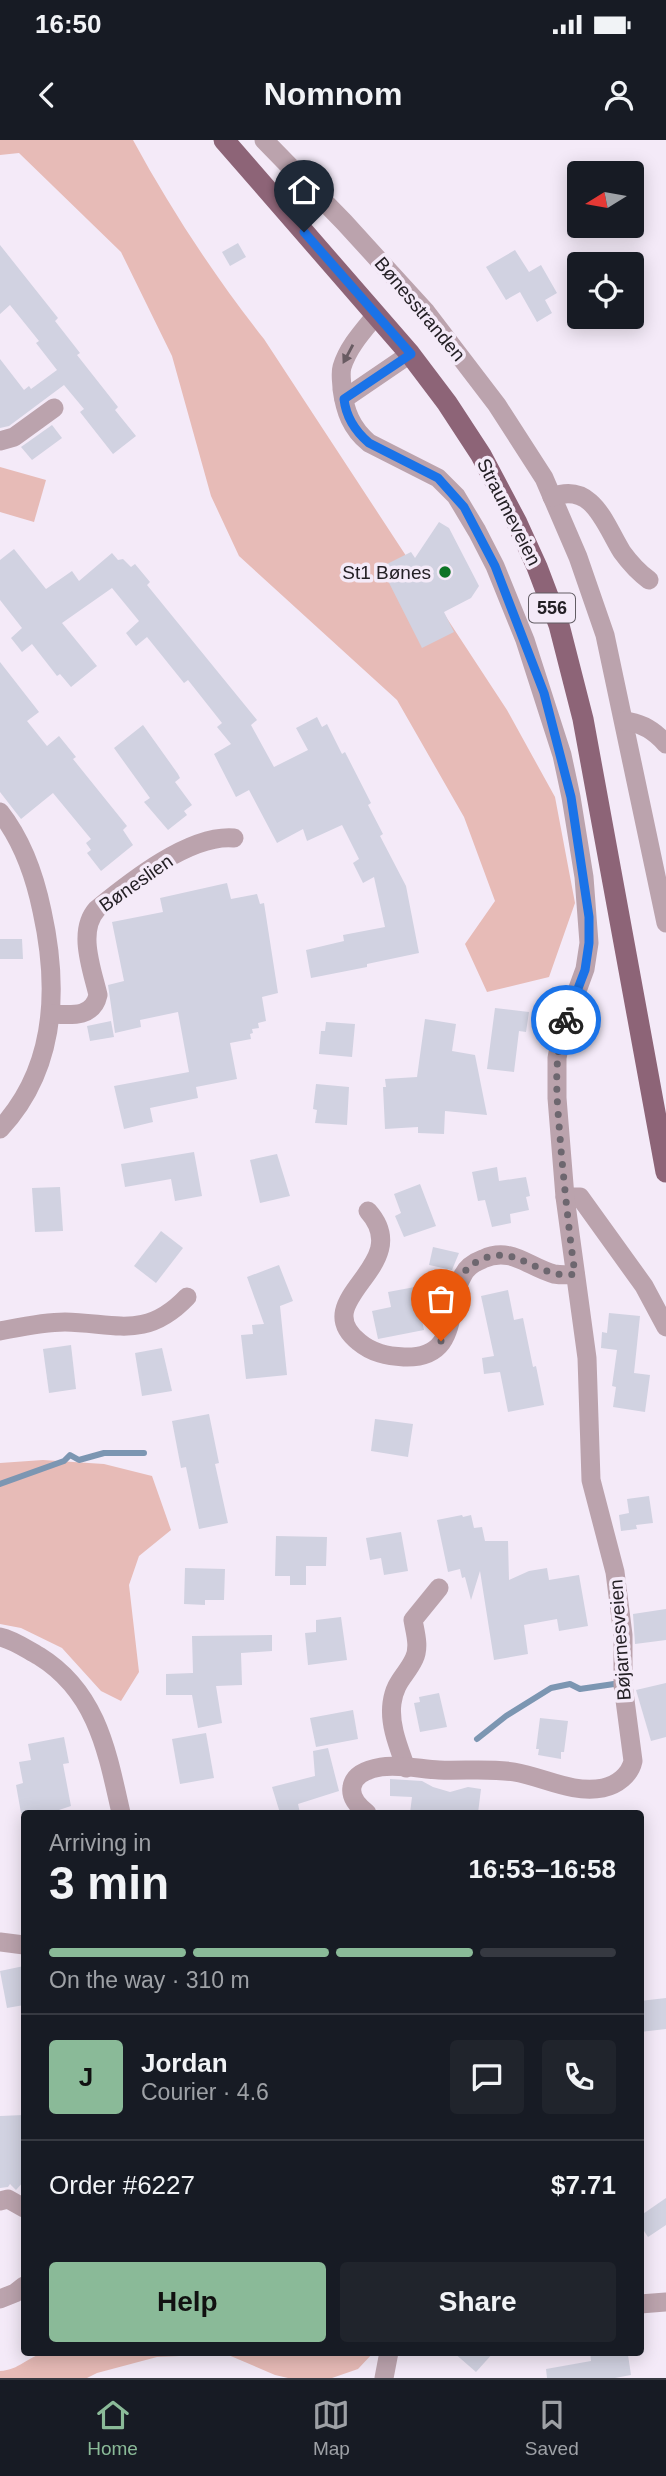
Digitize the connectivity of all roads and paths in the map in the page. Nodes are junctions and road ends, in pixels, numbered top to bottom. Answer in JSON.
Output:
{"nodes":[{"id":1,"x":224,"y":140,"type":"edge"},
{"id":2,"x":264,"y":140,"type":"edge"},
{"id":3,"x":376,"y":316,"type":"junction"},
{"id":4,"x":411,"y":354,"type":"junction"},
{"id":5,"x":344,"y":399,"type":"junction"},
{"id":6,"x":54,"y":408,"type":"dead end"},
{"id":7,"x":0,"y":441,"type":"edge"},
{"id":8,"x":552,"y":497,"type":"junction"},
{"id":9,"x":649,"y":580,"type":"dead end"},
{"id":10,"x":625,"y":721,"type":"junction"},
{"id":11,"x":666,"y":744,"type":"edge"},
{"id":12,"x":0,"y":812,"type":"edge"},
{"id":13,"x":234,"y":838,"type":"dead end"},
{"id":14,"x":666,"y":923,"type":"edge"},
{"id":15,"x":52,"y":1014,"type":"junction"},
{"id":16,"x":0,"y":1129,"type":"edge"},
{"id":17,"x":666,"y":1172,"type":"edge"},
{"id":18,"x":565,"y":1197,"type":"junction"},
{"id":19,"x":368,"y":1211,"type":"dead end"},
{"id":20,"x":575,"y":1274,"type":"junction"},
{"id":21,"x":187,"y":1297,"type":"dead end"},
{"id":22,"x":666,"y":1327,"type":"edge"},
{"id":23,"x":0,"y":1331,"type":"edge"},
{"id":24,"x":439,"y":1588,"type":"dead end"},
{"id":25,"x":0,"y":1637,"type":"edge"},
{"id":26,"x":406,"y":1768,"type":"junction"},
{"id":27,"x":120,"y":1810,"type":"edge"},
{"id":28,"x":364,"y":1810,"type":"edge"},
{"id":29,"x":0,"y":1942,"type":"edge"},
{"id":30,"x":21,"y":1945,"type":"edge"},
{"id":31,"x":0,"y":2202,"type":"edge"},
{"id":32,"x":21,"y":2206,"type":"edge"},
{"id":33,"x":21,"y":2288,"type":"edge"},
{"id":34,"x":0,"y":2299,"type":"edge"},
{"id":35,"x":666,"y":2302,"type":"edge"},
{"id":36,"x":644,"y":2304,"type":"edge"},
{"id":37,"x":389,"y":2356,"type":"edge"},
{"id":38,"x":384,"y":2378,"type":"edge"}],
"edges":[{"from":1,"to":3,"type":"main road","name":"Straumeveien","number":"556"},
{"from":2,"to":8,"type":"street","name":"Bønesstranden"},
{"from":3,"to":4,"type":"main road","name":"Straumeveien","number":"556"},
{"from":3,"to":5,"type":"street","name":"Bøjarnesveien","one_way":true},
{"from":4,"to":5,"type":"street"},
{"from":4,"to":17,"type":"main road","name":"Straumeveien","number":"556"},
{"from":5,"to":18,"type":"street","name":"Bøjarnesveien"},
{"from":6,"to":7,"type":"street"},
{"from":8,"to":9,"type":"street"},
{"from":8,"to":10,"type":"street","name":"Bønesstranden"},
{"from":10,"to":11,"type":"street"},
{"from":10,"to":14,"type":"street","name":"Bønesstranden"},
{"from":12,"to":15,"type":"street"},
{"from":13,"to":15,"type":"street","name":"Bøneslien"},
{"from":15,"to":16,"type":"street"},
{"from":18,"to":20,"type":"street","name":"Bøjarnesveien"},
{"from":18,"to":22,"type":"street"},
{"from":19,"to":20,"type":"street"},
{"from":20,"to":26,"type":"street","name":"Bøjarnesveien"},
{"from":21,"to":23,"type":"street"},
{"from":24,"to":26,"type":"street"},
{"from":25,"to":27,"type":"street"},
{"from":26,"to":28,"type":"street","name":"Bøjarnesveien"},
{"from":29,"to":30,"type":"street"},
{"from":31,"to":32,"type":"street"},
{"from":33,"to":34,"type":"street"},
{"from":35,"to":36,"type":"street"},
{"from":37,"to":38,"type":"street"}]}
